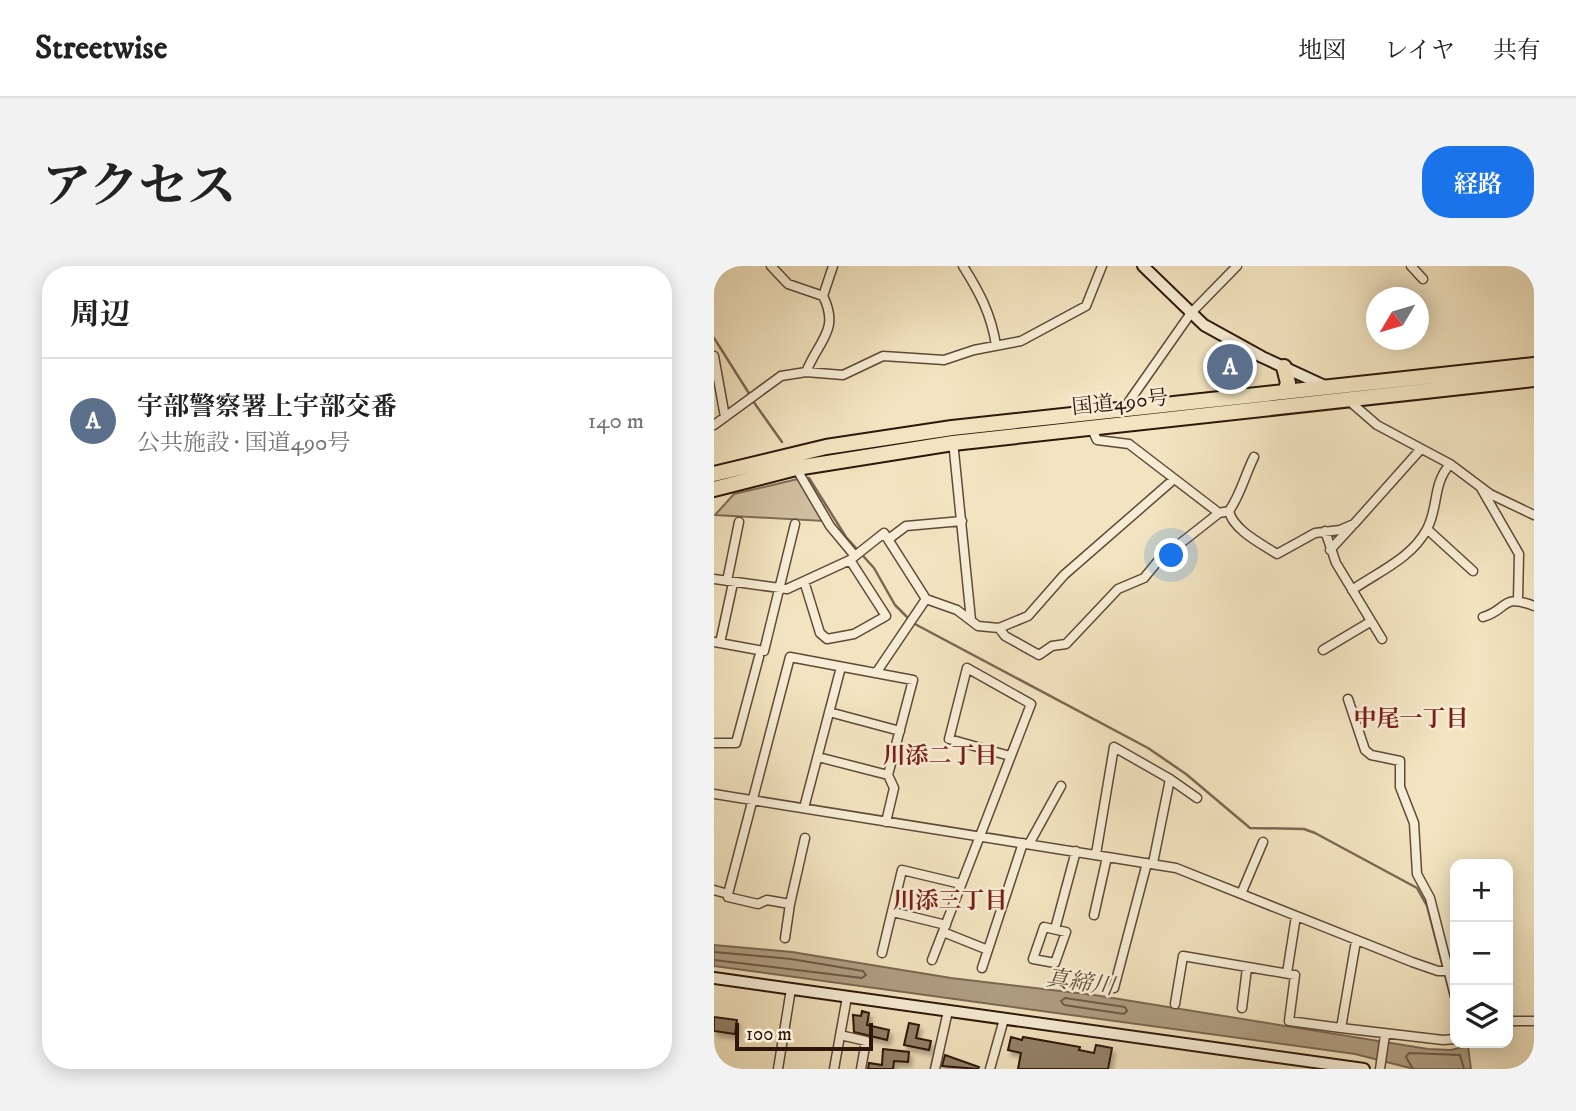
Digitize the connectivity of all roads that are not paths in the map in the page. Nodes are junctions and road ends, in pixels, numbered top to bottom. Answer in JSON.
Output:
{"nodes":[{"id":1,"x":771,"y":266,"type":"edge"},
{"id":2,"x":833,"y":266,"type":"edge"},
{"id":3,"x":963,"y":266,"type":"edge"},
{"id":4,"x":1102,"y":266,"type":"edge"},
{"id":5,"x":1143,"y":266,"type":"edge"},
{"id":6,"x":1237,"y":266,"type":"edge"},
{"id":7,"x":1411,"y":266,"type":"edge"},
{"id":8,"x":1423,"y":279,"type":"dead end"},
{"id":9,"x":823,"y":296,"type":"junction"},
{"id":10,"x":1191,"y":313,"type":"junction"},
{"id":11,"x":996,"y":345,"type":"junction"},
{"id":12,"x":714,"y":356,"type":"edge"},
{"id":13,"x":1534,"y":365,"type":"edge"},
{"id":14,"x":1284,"y":367,"type":"junction"},
{"id":15,"x":806,"y":372,"type":"junction"},
{"id":16,"x":1534,"y":379,"type":"edge"},
{"id":17,"x":1330,"y":388,"type":"junction"},
{"id":18,"x":1285,"y":392,"type":"junction"},
{"id":19,"x":1347,"y":399,"type":"junction"},
{"id":20,"x":1123,"y":410,"type":"junction"},
{"id":21,"x":725,"y":417,"type":"junction"},
{"id":22,"x":1089,"y":420,"type":"junction"},
{"id":23,"x":714,"y":425,"type":"edge"},
{"id":24,"x":953,"y":435,"type":"junction"},
{"id":25,"x":1420,"y":450,"type":"junction"},
{"id":26,"x":1254,"y":457,"type":"dead end"},
{"id":27,"x":1450,"y":464,"type":"junction"},
{"id":28,"x":796,"y":468,"type":"junction"},
{"id":29,"x":714,"y":474,"type":"edge"},
{"id":30,"x":1173,"y":480,"type":"junction"},
{"id":31,"x":1480,"y":486,"type":"junction"},
{"id":32,"x":714,"y":489,"type":"edge"},
{"id":33,"x":1228,"y":511,"type":"junction"},
{"id":34,"x":1219,"y":513,"type":"junction"},
{"id":35,"x":1534,"y":515,"type":"edge"},
{"id":36,"x":739,"y":522,"type":"dead end"},
{"id":37,"x":962,"y":522,"type":"junction"},
{"id":38,"x":795,"y":524,"type":"dead end"},
{"id":39,"x":1354,"y":524,"type":"junction"},
{"id":40,"x":1427,"y":529,"type":"junction"},
{"id":41,"x":1325,"y":531,"type":"junction"},
{"id":42,"x":890,"y":538,"type":"junction"},
{"id":43,"x":1330,"y":550,"type":"junction"},
{"id":44,"x":853,"y":558,"type":"junction"},
{"id":45,"x":1473,"y":571,"type":"dead end"},
{"id":46,"x":714,"y":579,"type":"edge"},
{"id":47,"x":804,"y":581,"type":"junction"},
{"id":48,"x":730,"y":582,"type":"junction"},
{"id":49,"x":779,"y":589,"type":"junction"},
{"id":50,"x":1352,"y":590,"type":"junction"},
{"id":51,"x":926,"y":599,"type":"junction"},
{"id":52,"x":1518,"y":600,"type":"junction"},
{"id":53,"x":1534,"y":606,"type":"edge"},
{"id":54,"x":1483,"y":617,"type":"dead end"},
{"id":55,"x":971,"y":620,"type":"junction"},
{"id":56,"x":1370,"y":622,"type":"junction"},
{"id":57,"x":999,"y":628,"type":"junction"},
{"id":58,"x":1382,"y":639,"type":"dead end"},
{"id":59,"x":717,"y":642,"type":"edge"},
{"id":60,"x":1323,"y":650,"type":"dead end"},
{"id":61,"x":759,"y":657,"type":"dead end"},
{"id":62,"x":841,"y":667,"type":"junction"},
{"id":63,"x":876,"y":673,"type":"junction"},
{"id":64,"x":1348,"y":699,"type":"dead end"},
{"id":65,"x":829,"y":712,"type":"junction"},
{"id":66,"x":900,"y":731,"type":"junction"},
{"id":67,"x":714,"y":743,"type":"edge"},
{"id":68,"x":1010,"y":756,"type":"junction"},
{"id":69,"x":818,"y":757,"type":"junction"},
{"id":70,"x":888,"y":775,"type":"junction"},
{"id":71,"x":1170,"y":779,"type":"junction"},
{"id":72,"x":1061,"y":786,"type":"dead end"},
{"id":73,"x":714,"y":794,"type":"edge"},
{"id":74,"x":1197,"y":798,"type":"dead end"},
{"id":75,"x":753,"y":800,"type":"junction"},
{"id":76,"x":804,"y":807,"type":"junction"},
{"id":77,"x":886,"y":822,"type":"junction"},
{"id":78,"x":978,"y":836,"type":"junction"},
{"id":79,"x":805,"y":838,"type":"dead end"},
{"id":80,"x":1263,"y":842,"type":"dead end"},
{"id":81,"x":1026,"y":844,"type":"junction"},
{"id":82,"x":1076,"y":851,"type":"junction"},
{"id":83,"x":1096,"y":854,"type":"junction"},
{"id":84,"x":1107,"y":857,"type":"junction"},
{"id":85,"x":1150,"y":863,"type":"junction"},
{"id":86,"x":961,"y":884,"type":"junction"},
{"id":87,"x":714,"y":890,"type":"edge"},
{"id":88,"x":728,"y":894,"type":"junction"},
{"id":89,"x":1241,"y":894,"type":"junction"},
{"id":90,"x":790,"y":904,"type":"junction"},
{"id":91,"x":893,"y":912,"type":"junction"},
{"id":92,"x":1094,"y":915,"type":"dead end"},
{"id":93,"x":1296,"y":916,"type":"junction"},
{"id":94,"x":944,"y":928,"type":"junction"},
{"id":95,"x":1055,"y":929,"type":"junction"},
{"id":96,"x":785,"y":938,"type":"dead end"},
{"id":97,"x":1356,"y":941,"type":"junction"},
{"id":98,"x":988,"y":950,"type":"junction"},
{"id":99,"x":882,"y":953,"type":"dead end"},
{"id":100,"x":932,"y":960,"type":"dead end"},
{"id":101,"x":1450,"y":964,"type":"edge"},
{"id":102,"x":982,"y":968,"type":"dead end"},
{"id":103,"x":1247,"y":968,"type":"junction"},
{"id":104,"x":1450,"y":971,"type":"edge"},
{"id":105,"x":1287,"y":973,"type":"junction"},
{"id":106,"x":714,"y":978,"type":"edge"},
{"id":107,"x":1114,"y":988,"type":"dead end"},
{"id":108,"x":791,"y":989,"type":"junction"},
{"id":109,"x":847,"y":997,"type":"junction"},
{"id":110,"x":1175,"y":1004,"type":"dead end"},
{"id":111,"x":1241,"y":1007,"type":"dead end"},
{"id":112,"x":948,"y":1011,"type":"junction"},
{"id":113,"x":1004,"y":1018,"type":"junction"},
{"id":114,"x":1513,"y":1021,"type":"edge"},
{"id":115,"x":1534,"y":1021,"type":"edge"},
{"id":116,"x":1341,"y":1028,"type":"junction"},
{"id":117,"x":840,"y":1035,"type":"junction"},
{"id":118,"x":1385,"y":1036,"type":"junction"},
{"id":119,"x":1450,"y":1039,"type":"edge"},
{"id":120,"x":1381,"y":1066,"type":"edge"},
{"id":121,"x":778,"y":1069,"type":"edge"},
{"id":122,"x":834,"y":1069,"type":"edge"},
{"id":123,"x":860,"y":1069,"type":"edge"},
{"id":124,"x":935,"y":1069,"type":"edge"},
{"id":125,"x":990,"y":1069,"type":"edge"},
{"id":126,"x":1364,"y":1069,"type":"edge"}],
"edges":[{"from":1,"to":9,"type":"street"},
{"from":2,"to":9,"type":"street"},
{"from":3,"to":11,"type":"street"},
{"from":4,"to":11,"type":"street"},
{"from":5,"to":10,"type":"street"},
{"from":6,"to":10,"type":"street"},
{"from":7,"to":8,"type":"street"},
{"from":9,"to":15,"type":"street"},
{"from":10,"to":14,"type":"street"},
{"from":10,"to":20,"type":"street"},
{"from":11,"to":15,"type":"street"},
{"from":12,"to":21,"type":"street"},
{"from":13,"to":17,"type":"highway","name":"国道490号"},
{"from":14,"to":17,"type":"street"},
{"from":14,"to":18,"type":"highway"},
{"from":15,"to":21,"type":"street"},
{"from":16,"to":19,"type":"highway","name":"国道490号"},
{"from":17,"to":18,"type":"highway","name":"国道490号"},
{"from":17,"to":19,"type":"street"},
{"from":18,"to":20,"type":"highway","name":"国道490号"},
{"from":19,"to":22,"type":"highway","name":"国道490号"},
{"from":19,"to":25,"type":"street"},
{"from":20,"to":22,"type":"highway","name":"国道490号"},
{"from":21,"to":23,"type":"street"},
{"from":22,"to":24,"type":"highway","name":"国道490号"},
{"from":22,"to":30,"type":"street"},
{"from":24,"to":28,"type":"highway","name":"国道490号"},
{"from":24,"to":29,"type":"highway","name":"国道490号"},
{"from":24,"to":37,"type":"street"},
{"from":25,"to":27,"type":"street"},
{"from":25,"to":39,"type":"street"},
{"from":26,"to":33,"type":"street"},
{"from":27,"to":31,"type":"street"},
{"from":27,"to":40,"type":"street"},
{"from":28,"to":32,"type":"highway","name":"国道490号"},
{"from":28,"to":44,"type":"street"},
{"from":30,"to":34,"type":"street"},
{"from":30,"to":57,"type":"street"},
{"from":31,"to":35,"type":"street"},
{"from":31,"to":52,"type":"street"},
{"from":33,"to":34,"type":"street"},
{"from":33,"to":41,"type":"street"},
{"from":34,"to":57,"type":"street"},
{"from":36,"to":48,"type":"street"},
{"from":37,"to":42,"type":"street"},
{"from":37,"to":55,"type":"street"},
{"from":38,"to":49,"type":"street"},
{"from":39,"to":41,"type":"street"},
{"from":39,"to":43,"type":"street"},
{"from":40,"to":45,"type":"street"},
{"from":40,"to":50,"type":"street"},
{"from":41,"to":43,"type":"street"},
{"from":42,"to":44,"type":"street"},
{"from":42,"to":51,"type":"street"},
{"from":43,"to":50,"type":"street"},
{"from":44,"to":47,"type":"street"},
{"from":44,"to":47,"type":"street"},
{"from":46,"to":48,"type":"street"},
{"from":47,"to":49,"type":"street"},
{"from":48,"to":49,"type":"street"},
{"from":48,"to":59,"type":"street"},
{"from":49,"to":59,"type":"street"},
{"from":50,"to":56,"type":"street"},
{"from":51,"to":55,"type":"street"},
{"from":51,"to":63,"type":"street"},
{"from":52,"to":53,"type":"street"},
{"from":52,"to":54,"type":"street"},
{"from":55,"to":57,"type":"street"},
{"from":56,"to":58,"type":"street"},
{"from":56,"to":60,"type":"street"},
{"from":61,"to":67,"type":"street"},
{"from":62,"to":63,"type":"street"},
{"from":62,"to":65,"type":"street"},
{"from":62,"to":75,"type":"street"},
{"from":63,"to":66,"type":"street"},
{"from":64,"to":101,"type":"street"},
{"from":65,"to":66,"type":"street"},
{"from":65,"to":69,"type":"street"},
{"from":66,"to":70,"type":"street"},
{"from":68,"to":68,"type":"street"},
{"from":68,"to":78,"type":"street"},
{"from":69,"to":70,"type":"street"},
{"from":69,"to":76,"type":"street"},
{"from":70,"to":77,"type":"street"},
{"from":71,"to":74,"type":"street"},
{"from":71,"to":83,"type":"street"},
{"from":71,"to":85,"type":"street"},
{"from":72,"to":81,"type":"street"},
{"from":73,"to":75,"type":"street"},
{"from":75,"to":76,"type":"street"},
{"from":75,"to":88,"type":"street"},
{"from":76,"to":77,"type":"street"},
{"from":77,"to":78,"type":"street"},
{"from":78,"to":81,"type":"street"},
{"from":78,"to":86,"type":"street"},
{"from":79,"to":90,"type":"street"},
{"from":80,"to":89,"type":"street"},
{"from":81,"to":82,"type":"street"},
{"from":81,"to":98,"type":"street"},
{"from":82,"to":83,"type":"street"},
{"from":82,"to":95,"type":"street"},
{"from":83,"to":84,"type":"street"},
{"from":84,"to":85,"type":"street"},
{"from":84,"to":92,"type":"street"},
{"from":85,"to":89,"type":"street"},
{"from":85,"to":107,"type":"street"},
{"from":86,"to":91,"type":"street"},
{"from":86,"to":94,"type":"street"},
{"from":87,"to":88,"type":"street"},
{"from":88,"to":90,"type":"street"},
{"from":89,"to":93,"type":"street"},
{"from":90,"to":96,"type":"street"},
{"from":91,"to":94,"type":"street"},
{"from":91,"to":99,"type":"street"},
{"from":93,"to":97,"type":"street"},
{"from":93,"to":105,"type":"street"},
{"from":94,"to":98,"type":"street"},
{"from":94,"to":100,"type":"street"},
{"from":95,"to":95,"type":"street"},
{"from":97,"to":104,"type":"street"},
{"from":97,"to":116,"type":"street"},
{"from":98,"to":102,"type":"street"},
{"from":103,"to":105,"type":"street"},
{"from":103,"to":110,"type":"street"},
{"from":103,"to":111,"type":"street"},
{"from":105,"to":116,"type":"street"},
{"from":106,"to":108,"type":"street"},
{"from":108,"to":109,"type":"street"},
{"from":108,"to":121,"type":"street"},
{"from":109,"to":112,"type":"street"},
{"from":109,"to":117,"type":"street"},
{"from":112,"to":113,"type":"street"},
{"from":112,"to":124,"type":"street"},
{"from":113,"to":125,"type":"street"},
{"from":113,"to":126,"type":"street"},
{"from":114,"to":115,"type":"street"},
{"from":116,"to":118,"type":"street"},
{"from":117,"to":122,"type":"street"},
{"from":117,"to":123,"type":"street"},
{"from":118,"to":119,"type":"street"},
{"from":118,"to":120,"type":"street"}]}
